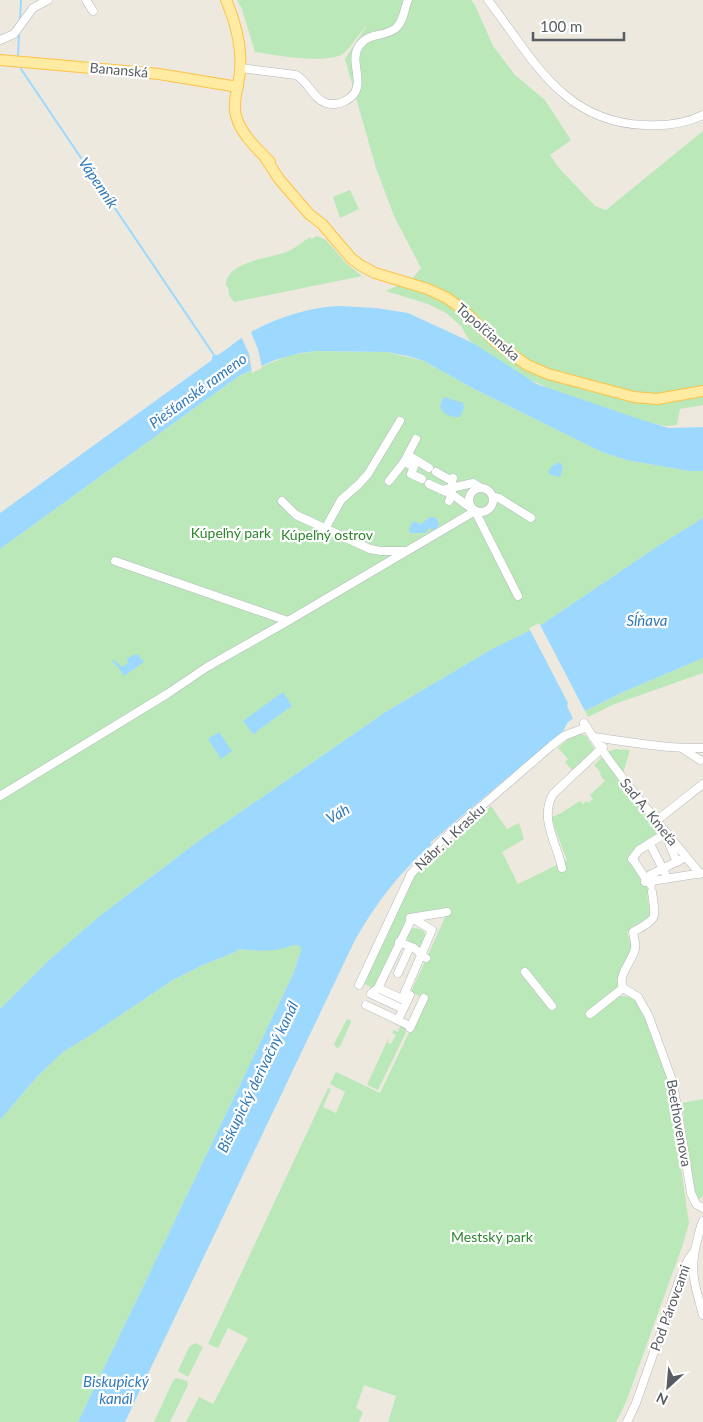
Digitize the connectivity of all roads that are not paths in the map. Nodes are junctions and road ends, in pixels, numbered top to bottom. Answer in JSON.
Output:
{"nodes":[{"id":1,"x":48,"y":0,"type":"edge"},
{"id":2,"x":86,"y":0,"type":"edge"},
{"id":3,"x":226,"y":0,"type":"edge"},
{"id":4,"x":408,"y":0,"type":"edge"},
{"id":5,"x":488,"y":0,"type":"edge"},
{"id":6,"x":33,"y":4,"type":"edge"},
{"id":7,"x":93,"y":11,"type":"dead end"},
{"id":8,"x":0,"y":40,"type":"edge"},
{"id":9,"x":0,"y":60,"type":"edge"},
{"id":10,"x":240,"y":68,"type":"junction"},
{"id":11,"x":218,"y":84,"type":"junction"},
{"id":12,"x":238,"y":87,"type":"junction"},
{"id":13,"x":235,"y":104,"type":"junction"},
{"id":14,"x":703,"y":115,"type":"edge"},
{"id":15,"x":703,"y":391,"type":"edge"},
{"id":16,"x":400,"y":421,"type":"dead end"},
{"id":17,"x":416,"y":439,"type":"dead end"},
{"id":18,"x":404,"y":461,"type":"junction"},
{"id":19,"x":414,"y":467,"type":"junction"},
{"id":20,"x":389,"y":481,"type":"dead end"},
{"id":21,"x":477,"y":483,"type":"junction"},
{"id":22,"x":452,"y":489,"type":"junction"},
{"id":23,"x":494,"y":497,"type":"junction"},
{"id":24,"x":282,"y":500,"type":"dead end"},
{"id":25,"x":475,"y":511,"type":"junction"},
{"id":26,"x":531,"y":518,"type":"dead end"},
{"id":27,"x":325,"y":529,"type":"junction"},
{"id":28,"x":405,"y":551,"type":"junction"},
{"id":29,"x":115,"y":561,"type":"dead end"},
{"id":30,"x":517,"y":593,"type":"dead end"},
{"id":31,"x":288,"y":621,"type":"junction"},
{"id":32,"x":585,"y":724,"type":"joint"},
{"id":33,"x":602,"y":745,"type":"junction"},
{"id":34,"x":681,"y":748,"type":"junction"},
{"id":35,"x":703,"y":748,"type":"edge"},
{"id":36,"x":702,"y":762,"type":"edge"},
{"id":37,"x":703,"y":784,"type":"edge"},
{"id":38,"x":0,"y":796,"type":"edge"},
{"id":39,"x":656,"y":821,"type":"junction"},
{"id":40,"x":672,"y":842,"type":"junction"},
{"id":41,"x":647,"y":844,"type":"junction"},
{"id":42,"x":686,"y":857,"type":"junction"},
{"id":43,"x":677,"y":862,"type":"junction"},
{"id":44,"x":562,"y":868,"type":"dead end"},
{"id":45,"x":663,"y":869,"type":"junction"},
{"id":46,"x":701,"y":874,"type":"edge"},
{"id":47,"x":668,"y":878,"type":"junction"},
{"id":48,"x":649,"y":882,"type":"junction"},
{"id":49,"x":409,"y":918,"type":"junction"},
{"id":50,"x":432,"y":930,"type":"junction"},
{"id":51,"x":399,"y":942,"type":"junction"},
{"id":52,"x":410,"y":947,"type":"junction"},
{"id":53,"x":424,"y":956,"type":"junction"},
{"id":54,"x":387,"y":968,"type":"junction"},
{"id":55,"x":524,"y":972,"type":"dead end"},
{"id":56,"x":398,"y":973,"type":"junction"},
{"id":57,"x":410,"y":979,"type":"junction"},
{"id":58,"x":358,"y":985,"type":"dead end"},
{"id":59,"x":623,"y":988,"type":"junction"},
{"id":60,"x":405,"y":999,"type":"junction"},
{"id":61,"x":366,"y":1005,"type":"dead end"},
{"id":62,"x":552,"y":1006,"type":"dead end"},
{"id":63,"x":590,"y":1014,"type":"dead end"},
{"id":64,"x":398,"y":1020,"type":"junction"},
{"id":65,"x":703,"y":1208,"type":"edge"},
{"id":66,"x":702,"y":1224,"type":"edge"},
{"id":67,"x":694,"y":1252,"type":"junction"},
{"id":68,"x":693,"y":1274,"type":"junction"},
{"id":69,"x":680,"y":1276,"type":"junction"},
{"id":70,"x":703,"y":1315,"type":"edge"},
{"id":71,"x":627,"y":1422,"type":"edge"}],
"edges":[{"from":1,"to":6,"type":"street"},
{"from":2,"to":7,"type":"street"},
{"from":3,"to":10,"type":"main road","name":"Topoľčianska"},
{"from":4,"to":10,"type":"street"},
{"from":5,"to":14,"type":"street"},
{"from":6,"to":8,"type":"street"},
{"from":9,"to":11,"type":"main road","name":"Bananská"},
{"from":10,"to":12,"type":"main road","name":"Topoľčianska"},
{"from":11,"to":12,"type":"main road","name":"Bananská"},
{"from":11,"to":13,"type":"main road"},
{"from":12,"to":13,"type":"main road","name":"Topoľčianska"},
{"from":13,"to":15,"type":"main road","name":"Topoľčianska"},
{"from":16,"to":27,"type":"street"},
{"from":17,"to":18,"type":"street"},
{"from":18,"to":19,"type":"street"},
{"from":18,"to":19,"type":"street"},
{"from":18,"to":20,"type":"street"},
{"from":19,"to":22,"type":"street"},
{"from":19,"to":22,"type":"street"},
{"from":21,"to":22,"type":"street"},
{"from":21,"to":23,"type":"street"},
{"from":21,"to":25,"type":"street"},
{"from":22,"to":25,"type":"street"},
{"from":23,"to":25,"type":"street"},
{"from":23,"to":26,"type":"street"},
{"from":24,"to":27,"type":"street"},
{"from":25,"to":28,"type":"street"},
{"from":25,"to":30,"type":"street"},
{"from":27,"to":28,"type":"street"},
{"from":28,"to":31,"type":"street"},
{"from":29,"to":31,"type":"street"},
{"from":31,"to":38,"type":"street"},
{"from":32,"to":33,"type":"street","name":"Sad A. Kmeťa"},
{"from":32,"to":58,"type":"street","name":"Nábr. I. Krasku"},
{"from":33,"to":34,"type":"street"},
{"from":33,"to":39,"type":"street","name":"Sad A. Kmeťa"},
{"from":33,"to":44,"type":"street"},
{"from":34,"to":35,"type":"street"},
{"from":34,"to":36,"type":"street"},
{"from":35,"to":36,"type":"street"},
{"from":37,"to":39,"type":"street"},
{"from":39,"to":40,"type":"street","name":"Sad A. Kmeťa"},
{"from":40,"to":41,"type":"street"},
{"from":40,"to":42,"type":"street","name":"Sad A. Kmeťa"},
{"from":40,"to":43,"type":"street"},
{"from":41,"to":45,"type":"street"},
{"from":41,"to":48,"type":"street"},
{"from":42,"to":43,"type":"street"},
{"from":42,"to":46,"type":"street","name":"Sad A. Kmeťa"},
{"from":43,"to":45,"type":"street"},
{"from":45,"to":47,"type":"street"},
{"from":45,"to":48,"type":"street"},
{"from":46,"to":47,"type":"street"},
{"from":47,"to":48,"type":"street"},
{"from":48,"to":59,"type":"street"},
{"from":49,"to":50,"type":"street"},
{"from":49,"to":50,"type":"street"},
{"from":49,"to":51,"type":"street"},
{"from":50,"to":53,"type":"street"},
{"from":51,"to":52,"type":"street"},
{"from":51,"to":54,"type":"street"},
{"from":52,"to":53,"type":"street"},
{"from":52,"to":56,"type":"street"},
{"from":53,"to":57,"type":"street"},
{"from":54,"to":56,"type":"street"},
{"from":54,"to":60,"type":"street"},
{"from":55,"to":62,"type":"street"},
{"from":56,"to":57,"type":"street"},
{"from":57,"to":60,"type":"street"},
{"from":59,"to":63,"type":"street"},
{"from":59,"to":65,"type":"street","name":"Beethovenova"},
{"from":60,"to":64,"type":"street"},
{"from":60,"to":64,"type":"street"},
{"from":61,"to":64,"type":"street"},
{"from":66,"to":67,"type":"street"},
{"from":67,"to":68,"type":"street"},
{"from":67,"to":69,"type":"street","name":"Pod Párovcami"},
{"from":68,"to":69,"type":"street"},
{"from":68,"to":70,"type":"street"},
{"from":69,"to":71,"type":"street","name":"Pod Párovcami"}]}
